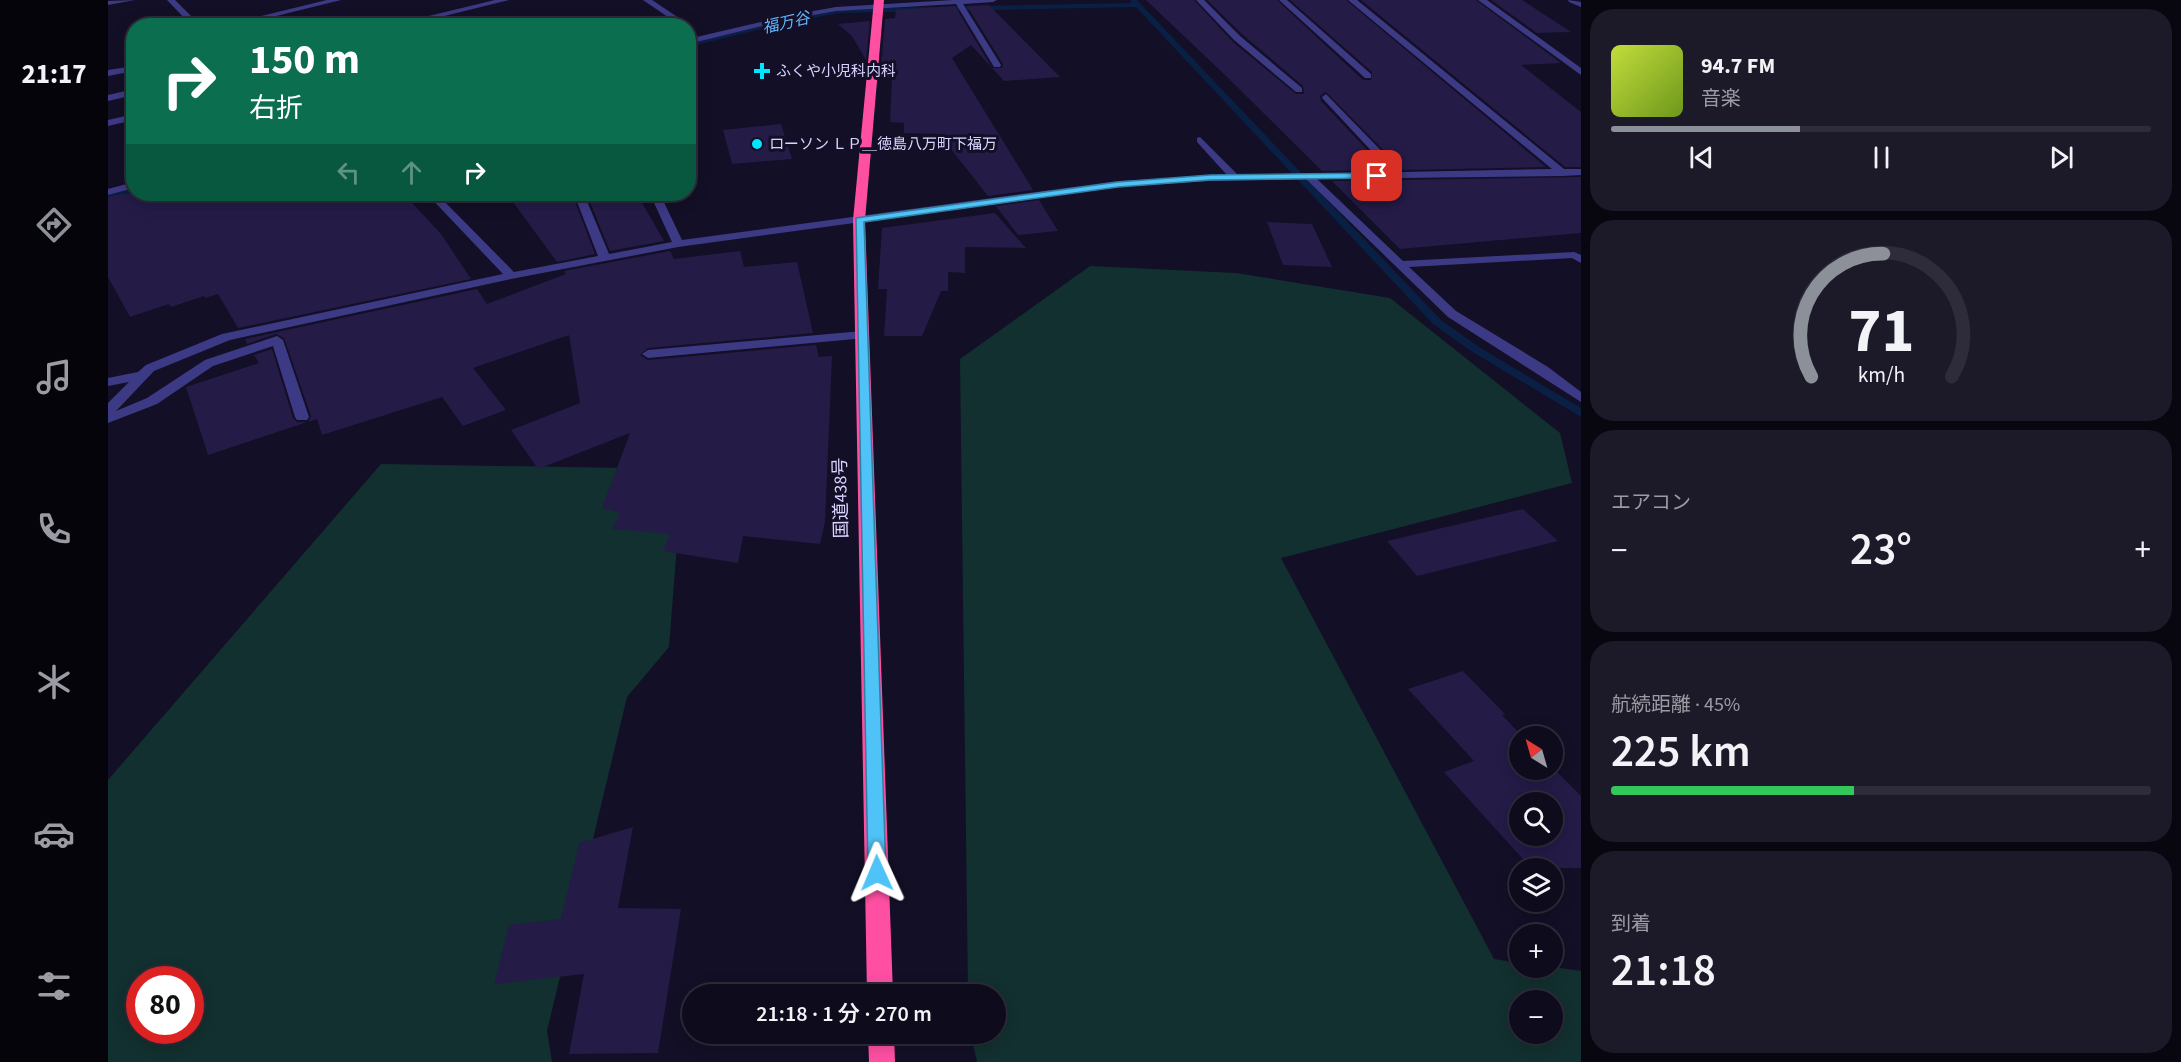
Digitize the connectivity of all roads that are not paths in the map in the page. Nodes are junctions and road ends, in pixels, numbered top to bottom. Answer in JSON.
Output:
{"nodes":[{"id":1,"x":131,"y":0,"type":"edge"},
{"id":2,"x":171,"y":0,"type":"edge"},
{"id":3,"x":338,"y":0,"type":"edge"},
{"id":4,"x":505,"y":0,"type":"edge"},
{"id":5,"x":647,"y":0,"type":"edge"},
{"id":6,"x":993,"y":0,"type":"edge"},
{"id":7,"x":1200,"y":0,"type":"edge"},
{"id":8,"x":1283,"y":0,"type":"edge"},
{"id":9,"x":1352,"y":0,"type":"edge"},
{"id":10,"x":1482,"y":0,"type":"edge"},
{"id":11,"x":1572,"y":0,"type":"edge"},
{"id":12,"x":108,"y":3,"type":"edge"},
{"id":13,"x":958,"y":3,"type":"junction"},
{"id":14,"x":879,"y":4,"type":"edge"},
{"id":15,"x":1581,"y":5,"type":"edge"},
{"id":16,"x":189,"y":18,"type":"edge"},
{"id":17,"x":259,"y":18,"type":"edge"},
{"id":18,"x":426,"y":18,"type":"edge"},
{"id":19,"x":675,"y":18,"type":"edge"},
{"id":20,"x":696,"y":31,"type":"edge"},
{"id":21,"x":707,"y":38,"type":"junction"},
{"id":22,"x":696,"y":40,"type":"edge"},
{"id":23,"x":997,"y":65,"type":"dead end"},
{"id":24,"x":126,"y":70,"type":"edge"},
{"id":25,"x":1581,"y":72,"type":"edge"},
{"id":26,"x":108,"y":73,"type":"edge"},
{"id":27,"x":1368,"y":76,"type":"dead end"},
{"id":28,"x":1299,"y":90,"type":"dead end"},
{"id":29,"x":126,"y":94,"type":"edge"},
{"id":30,"x":1326,"y":97,"type":"dead end"},
{"id":31,"x":108,"y":98,"type":"edge"},
{"id":32,"x":126,"y":119,"type":"edge"},
{"id":33,"x":108,"y":123,"type":"edge"},
{"id":34,"x":1200,"y":140,"type":"dead end"},
{"id":35,"x":1581,"y":172,"type":"edge"},
{"id":36,"x":1562,"y":173,"type":"junction"},
{"id":37,"x":1400,"y":176,"type":"junction"},
{"id":38,"x":1234,"y":177,"type":"junction"},
{"id":39,"x":1309,"y":177,"type":"junction"},
{"id":40,"x":126,"y":187,"type":"edge"},
{"id":41,"x":108,"y":192,"type":"edge"},
{"id":42,"x":439,"y":201,"type":"edge"},
{"id":43,"x":582,"y":201,"type":"edge"},
{"id":44,"x":658,"y":201,"type":"edge"},
{"id":45,"x":859,"y":220,"type":"junction"},
{"id":46,"x":678,"y":244,"type":"junction"},
{"id":47,"x":604,"y":259,"type":"junction"},
{"id":48,"x":1581,"y":260,"type":"edge"},
{"id":49,"x":1401,"y":264,"type":"junction"},
{"id":50,"x":511,"y":276,"type":"junction"},
{"id":51,"x":862,"y":334,"type":"junction"},
{"id":52,"x":648,"y":354,"type":"dead end"},
{"id":53,"x":140,"y":376,"type":"junction"},
{"id":54,"x":108,"y":382,"type":"edge"},
{"id":55,"x":1581,"y":398,"type":"edge"},
{"id":56,"x":108,"y":411,"type":"edge"},
{"id":57,"x":302,"y":417,"type":"dead end"},
{"id":58,"x":108,"y":419,"type":"edge"},
{"id":59,"x":880,"y":984,"type":"edge"},
{"id":60,"x":881,"y":1044,"type":"edge"},
{"id":61,"x":882,"y":1062,"type":"edge"}],
"edges":[{"from":1,"to":12,"type":"street"},
{"from":2,"to":16,"type":"street"},
{"from":3,"to":17,"type":"street"},
{"from":4,"to":18,"type":"street"},
{"from":5,"to":19,"type":"street"},
{"from":6,"to":13,"type":"street"},
{"from":7,"to":28,"type":"street"},
{"from":8,"to":27,"type":"street"},
{"from":9,"to":36,"type":"street"},
{"from":10,"to":25,"type":"street"},
{"from":11,"to":15,"type":"street"},
{"from":13,"to":14,"type":"street"},
{"from":13,"to":23,"type":"street"},
{"from":14,"to":21,"type":"street"},
{"from":14,"to":45,"type":"highway","name":"国道438号"},
{"from":20,"to":21,"type":"street"},
{"from":21,"to":22,"type":"street"},
{"from":24,"to":26,"type":"street"},
{"from":29,"to":31,"type":"street"},
{"from":30,"to":37,"type":"street"},
{"from":32,"to":33,"type":"street"},
{"from":34,"to":38,"type":"street"},
{"from":35,"to":36,"type":"street"},
{"from":36,"to":37,"type":"street"},
{"from":37,"to":39,"type":"street"},
{"from":38,"to":39,"type":"street"},
{"from":38,"to":45,"type":"street"},
{"from":39,"to":49,"type":"street"},
{"from":40,"to":41,"type":"street"},
{"from":42,"to":50,"type":"street"},
{"from":43,"to":47,"type":"street"},
{"from":44,"to":46,"type":"street"},
{"from":45,"to":46,"type":"street"},
{"from":45,"to":51,"type":"highway","name":"国道438号"},
{"from":46,"to":47,"type":"street"},
{"from":47,"to":50,"type":"street"},
{"from":48,"to":49,"type":"street"},
{"from":49,"to":55,"type":"street"},
{"from":50,"to":53,"type":"street"},
{"from":51,"to":52,"type":"street"},
{"from":51,"to":59,"type":"highway","name":"国道438号"},
{"from":53,"to":54,"type":"street"},
{"from":53,"to":56,"type":"street"},
{"from":57,"to":58,"type":"street"},
{"from":60,"to":61,"type":"highway"}]}
